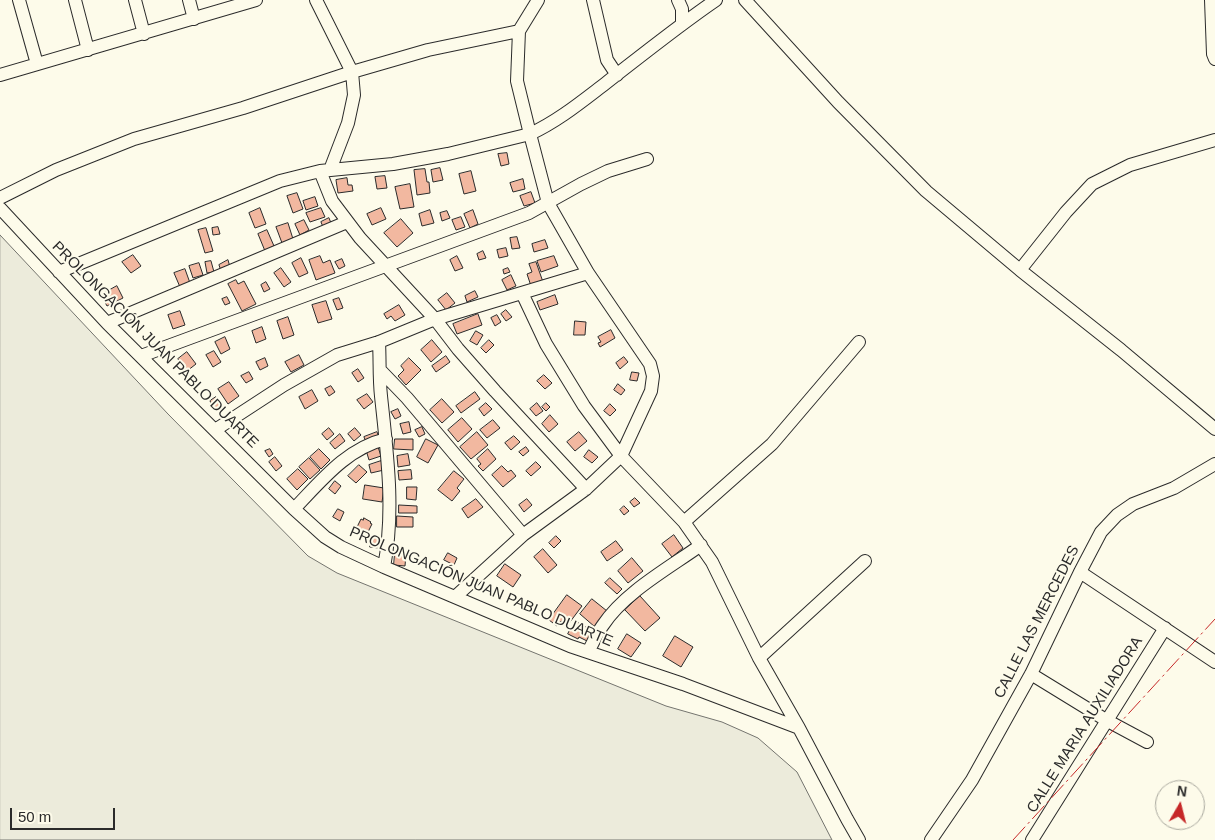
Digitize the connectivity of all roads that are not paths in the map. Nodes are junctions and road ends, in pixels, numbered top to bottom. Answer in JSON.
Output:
{"nodes":[{"id":1,"x":19,"y":0,"type":"edge"},
{"id":2,"x":75,"y":0,"type":"edge"},
{"id":3,"x":135,"y":0,"type":"edge"},
{"id":4,"x":189,"y":0,"type":"edge"},
{"id":5,"x":316,"y":0,"type":"edge"},
{"id":6,"x":538,"y":0,"type":"edge"},
{"id":7,"x":593,"y":0,"type":"edge"},
{"id":8,"x":716,"y":0,"type":"edge"},
{"id":9,"x":745,"y":0,"type":"edge"},
{"id":10,"x":1211,"y":0,"type":"edge"},
{"id":11,"x":250,"y":1,"type":"edge"},
{"id":12,"x":680,"y":5,"type":"edge"},
{"id":13,"x":701,"y":10,"type":"junction"},
{"id":14,"x":194,"y":19,"type":"junction"},
{"id":15,"x":682,"y":24,"type":"junction"},
{"id":16,"x":519,"y":31,"type":"junction"},
{"id":17,"x":144,"y":34,"type":"junction"},
{"id":18,"x":88,"y":50,"type":"junction"},
{"id":19,"x":1214,"y":56,"type":"edge"},
{"id":20,"x":37,"y":64,"type":"junction"},
{"id":21,"x":352,"y":72,"type":"junction"},
{"id":22,"x":0,"y":75,"type":"edge"},
{"id":23,"x":617,"y":75,"type":"junction"},
{"id":24,"x":530,"y":134,"type":"junction"},
{"id":25,"x":1215,"y":140,"type":"edge"},
{"id":26,"x":647,"y":159,"type":"dead end"},
{"id":27,"x":325,"y":170,"type":"junction"},
{"id":28,"x":0,"y":198,"type":"edge"},
{"id":29,"x":548,"y":203,"type":"junction"},
{"id":30,"x":0,"y":208,"type":"edge"},
{"id":31,"x":347,"y":222,"type":"junction"},
{"id":32,"x":386,"y":266,"type":"junction"},
{"id":33,"x":1020,"y":270,"type":"junction"},
{"id":34,"x":59,"y":272,"type":"junction"},
{"id":35,"x":588,"y":273,"type":"junction"},
{"id":36,"x":522,"y":292,"type":"junction"},
{"id":37,"x":435,"y":319,"type":"junction"},
{"id":38,"x":107,"y":323,"type":"junction"},
{"id":39,"x":379,"y":342,"type":"junction"},
{"id":40,"x":858,"y":342,"type":"dead end"},
{"id":41,"x":141,"y":356,"type":"junction"},
{"id":42,"x":381,"y":371,"type":"junction"},
{"id":43,"x":1215,"y":429,"type":"edge"},
{"id":44,"x":215,"y":430,"type":"junction"},
{"id":45,"x":386,"y":439,"type":"junction"},
{"id":46,"x":621,"y":456,"type":"junction"},
{"id":47,"x":1215,"y":464,"type":"edge"},
{"id":48,"x":586,"y":489,"type":"junction"},
{"id":49,"x":294,"y":509,"type":"junction"},
{"id":50,"x":684,"y":522,"type":"junction"},
{"id":51,"x":523,"y":535,"type":"junction"},
{"id":52,"x":701,"y":545,"type":"junction"},
{"id":53,"x":865,"y":561,"type":"dead end"},
{"id":54,"x":384,"y":567,"type":"junction"},
{"id":55,"x":1080,"y":572,"type":"junction"},
{"id":56,"x":455,"y":597,"type":"junction"},
{"id":57,"x":1165,"y":628,"type":"junction"},
{"id":58,"x":588,"y":652,"type":"junction"},
{"id":59,"x":759,"y":658,"type":"junction"},
{"id":60,"x":1215,"y":662,"type":"edge"},
{"id":61,"x":1031,"y":674,"type":"junction"},
{"id":62,"x":1106,"y":720,"type":"junction"},
{"id":63,"x":799,"y":728,"type":"junction"},
{"id":64,"x":1148,"y":742,"type":"dead end"},
{"id":65,"x":860,"y":840,"type":"edge"},
{"id":66,"x":931,"y":840,"type":"edge"},
{"id":67,"x":1032,"y":840,"type":"edge"}],
"edges":[{"from":1,"to":20,"type":"street"},
{"from":2,"to":18,"type":"street"},
{"from":3,"to":17,"type":"street"},
{"from":4,"to":14,"type":"street"},
{"from":5,"to":21,"type":"street"},
{"from":6,"to":16,"type":"street"},
{"from":7,"to":23,"type":"street"},
{"from":8,"to":13,"type":"street"},
{"from":9,"to":33,"type":"street"},
{"from":10,"to":19,"type":"street"},
{"from":11,"to":14,"type":"street"},
{"from":12,"to":13,"type":"street"},
{"from":12,"to":15,"type":"street"},
{"from":13,"to":15,"type":"street"},
{"from":14,"to":17,"type":"street"},
{"from":15,"to":23,"type":"street"},
{"from":16,"to":21,"type":"street"},
{"from":16,"to":24,"type":"street"},
{"from":17,"to":18,"type":"street"},
{"from":18,"to":20,"type":"street"},
{"from":20,"to":22,"type":"street"},
{"from":21,"to":27,"type":"street"},
{"from":21,"to":28,"type":"street"},
{"from":23,"to":24,"type":"street"},
{"from":24,"to":27,"type":"street"},
{"from":24,"to":29,"type":"street"},
{"from":25,"to":33,"type":"street"},
{"from":26,"to":29,"type":"street"},
{"from":27,"to":31,"type":"street"},
{"from":27,"to":34,"type":"street"},
{"from":29,"to":32,"type":"street"},
{"from":29,"to":35,"type":"street"},
{"from":30,"to":34,"type":"street","name":"PROLONGACIÓN JUAN PABLO DUARTE"},
{"from":31,"to":32,"type":"street"},
{"from":31,"to":38,"type":"street"},
{"from":32,"to":37,"type":"street"},
{"from":32,"to":41,"type":"street"},
{"from":33,"to":43,"type":"street"},
{"from":34,"to":38,"type":"street","name":"PROLONGACIÓN JUAN PABLO DUARTE"},
{"from":35,"to":36,"type":"street"},
{"from":35,"to":46,"type":"street"},
{"from":36,"to":37,"type":"street"},
{"from":36,"to":46,"type":"street"},
{"from":37,"to":39,"type":"street"},
{"from":37,"to":48,"type":"street"},
{"from":38,"to":41,"type":"street","name":"PROLONGACIÓN JUAN PABLO DUARTE"},
{"from":39,"to":42,"type":"street"},
{"from":39,"to":44,"type":"street"},
{"from":40,"to":50,"type":"street"},
{"from":41,"to":44,"type":"street","name":"PROLONGACIÓN JUAN PABLO DUARTE"},
{"from":42,"to":45,"type":"street"},
{"from":42,"to":51,"type":"street"},
{"from":44,"to":49,"type":"street","name":"PROLONGACIÓN JUAN PABLO DUARTE"},
{"from":45,"to":49,"type":"street"},
{"from":45,"to":54,"type":"street"},
{"from":46,"to":48,"type":"street"},
{"from":46,"to":50,"type":"street"},
{"from":47,"to":55,"type":"street","name":"CALLE LAS MERCEDES"},
{"from":48,"to":51,"type":"street"},
{"from":49,"to":54,"type":"street","name":"PROLONGACIÓN JUAN PABLO DUARTE"},
{"from":50,"to":52,"type":"street"},
{"from":51,"to":56,"type":"street"},
{"from":52,"to":58,"type":"street"},
{"from":52,"to":59,"type":"street"},
{"from":53,"to":59,"type":"street"},
{"from":54,"to":56,"type":"street","name":"PROLONGACIÓN JUAN PABLO DUARTE"},
{"from":55,"to":57,"type":"street"},
{"from":55,"to":61,"type":"street","name":"CALLE LAS MERCEDES"},
{"from":56,"to":58,"type":"street","name":"PROLONGACIÓN JUAN PABLO DUARTE"},
{"from":57,"to":60,"type":"street"},
{"from":57,"to":62,"type":"street","name":"CALLE MARIA AUXILIADORA"},
{"from":58,"to":63,"type":"street","name":"PROLONGACIÓN JUAN PABLO DUARTE"},
{"from":59,"to":63,"type":"street"},
{"from":61,"to":62,"type":"street"},
{"from":61,"to":66,"type":"street","name":"CALLE LAS MERCEDES"},
{"from":62,"to":64,"type":"street"},
{"from":62,"to":67,"type":"street","name":"CALLE MARIA AUXILIADORA"},
{"from":63,"to":65,"type":"street"}]}
